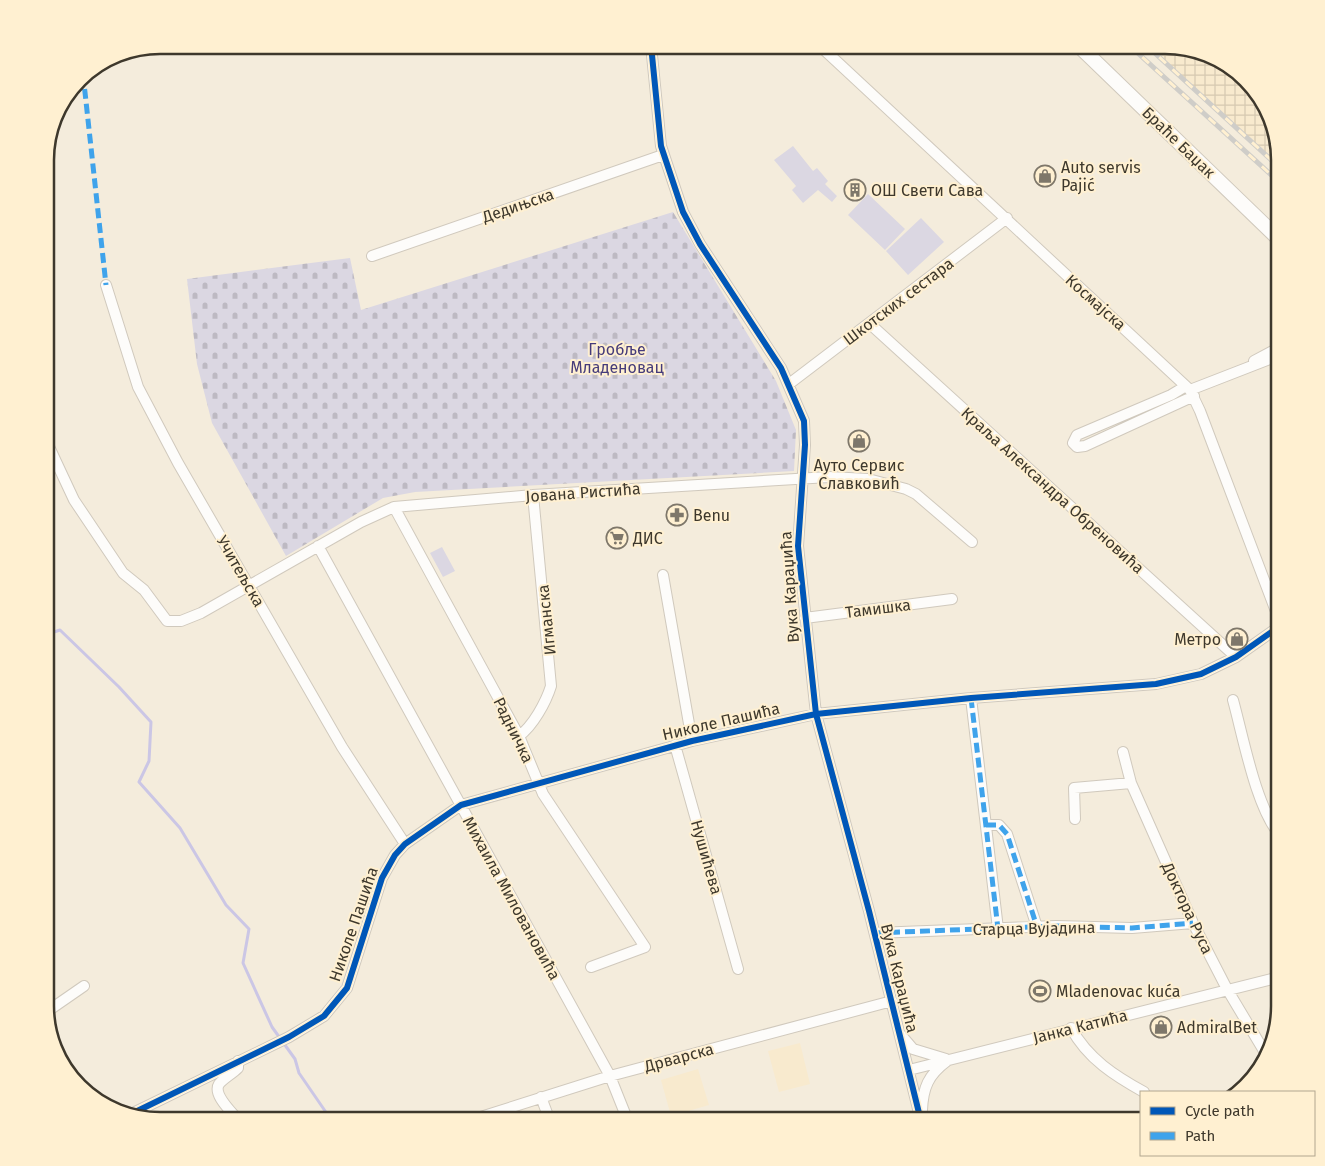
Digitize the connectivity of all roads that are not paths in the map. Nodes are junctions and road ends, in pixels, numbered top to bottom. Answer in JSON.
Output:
{"nodes":[{"id":1,"x":652,"y":54,"type":"edge"},
{"id":2,"x":829,"y":54,"type":"edge"},
{"id":3,"x":1087,"y":54,"type":"edge"},
{"id":4,"x":663,"y":155,"type":"junction"},
{"id":5,"x":1007,"y":218,"type":"junction"},
{"id":6,"x":1271,"y":231,"type":"edge"},
{"id":7,"x":372,"y":256,"type":"dead end"},
{"id":8,"x":106,"y":285,"type":"dead end"},
{"id":9,"x":869,"y":323,"type":"junction"},
{"id":10,"x":1271,"y":352,"type":"edge"},
{"id":11,"x":1271,"y":358,"type":"edge"},
{"id":12,"x":1248,"y":367,"type":"junction"},
{"id":13,"x":789,"y":384,"type":"junction"},
{"id":14,"x":1190,"y":391,"type":"junction"},
{"id":15,"x":54,"y":457,"type":"edge"},
{"id":16,"x":802,"y":478,"type":"junction"},
{"id":17,"x":533,"y":495,"type":"junction"},
{"id":18,"x":394,"y":507,"type":"junction"},
{"id":19,"x":972,"y":542,"type":"dead end"},
{"id":20,"x":318,"y":546,"type":"junction"},
{"id":21,"x":663,"y":575,"type":"dead end"},
{"id":22,"x":249,"y":585,"type":"junction"},
{"id":23,"x":952,"y":599,"type":"dead end"},
{"id":24,"x":1271,"y":601,"type":"edge"},
{"id":25,"x":805,"y":618,"type":"junction"},
{"id":26,"x":1271,"y":631,"type":"edge"},
{"id":27,"x":1236,"y":657,"type":"junction"},
{"id":28,"x":971,"y":698,"type":"junction"},
{"id":29,"x":1233,"y":700,"type":"dead end"},
{"id":30,"x":816,"y":714,"type":"junction"},
{"id":31,"x":519,"y":736,"type":"junction"},
{"id":32,"x":692,"y":741,"type":"junction"},
{"id":33,"x":676,"y":745,"type":"junction"},
{"id":34,"x":1123,"y":752,"type":"dead end"},
{"id":35,"x":537,"y":782,"type":"junction"},
{"id":36,"x":1131,"y":783,"type":"junction"},
{"id":37,"x":461,"y":805,"type":"junction"},
{"id":38,"x":1075,"y":818,"type":"dead end"},
{"id":39,"x":1271,"y":820,"type":"edge"},
{"id":40,"x":986,"y":825,"type":"junction"},
{"id":41,"x":405,"y":844,"type":"junction"},
{"id":42,"x":1193,"y":923,"type":"junction"},
{"id":43,"x":1037,"y":927,"type":"junction"},
{"id":44,"x":998,"y":929,"type":"junction"},
{"id":45,"x":875,"y":934,"type":"junction"},
{"id":46,"x":591,"y":967,"type":"dead end"},
{"id":47,"x":738,"y":969,"type":"dead end"},
{"id":48,"x":1271,"y":979,"type":"edge"},
{"id":49,"x":84,"y":986,"type":"dead end"},
{"id":50,"x":1227,"y":989,"type":"junction"},
{"id":51,"x":892,"y":1001,"type":"junction"},
{"id":52,"x":54,"y":1007,"type":"edge"},
{"id":53,"x":1071,"y":1028,"type":"junction"},
{"id":54,"x":900,"y":1034,"type":"junction"},
{"id":55,"x":1262,"y":1048,"type":"edge"},
{"id":56,"x":950,"y":1059,"type":"junction"},
{"id":57,"x":238,"y":1060,"type":"junction"},
{"id":58,"x":909,"y":1070,"type":"junction"},
{"id":59,"x":610,"y":1076,"type":"junction"},
{"id":60,"x":1142,"y":1091,"type":"edge"},
{"id":61,"x":541,"y":1097,"type":"junction"},
{"id":62,"x":138,"y":1110,"type":"edge"},
{"id":63,"x":232,"y":1112,"type":"edge"},
{"id":64,"x":495,"y":1112,"type":"edge"},
{"id":65,"x":547,"y":1112,"type":"edge"},
{"id":66,"x":624,"y":1112,"type":"edge"},
{"id":67,"x":919,"y":1112,"type":"edge"},
{"id":68,"x":922,"y":1112,"type":"edge"}],
"edges":[{"from":1,"to":4,"type":"street","name":"Вука Караџића"},
{"from":2,"to":5,"type":"street","name":"Космајска"},
{"from":3,"to":6,"type":"main road","name":"Браће Баџак"},
{"from":4,"to":7,"type":"street","name":"Дедињска"},
{"from":4,"to":13,"type":"street","name":"Вука Караџића"},
{"from":5,"to":9,"type":"street","name":"Шкотских сестара"},
{"from":5,"to":14,"type":"street","name":"Космајска"},
{"from":8,"to":22,"type":"street","name":"Учитељска"},
{"from":9,"to":13,"type":"street","name":"Шкотских сестара"},
{"from":9,"to":27,"type":"street","name":"Краља Александра Обреновића"},
{"from":10,"to":12,"type":"street"},
{"from":11,"to":12,"type":"street"},
{"from":12,"to":14,"type":"street"},
{"from":13,"to":16,"type":"street","name":"Вука Караџића"},
{"from":14,"to":14,"type":"street"},
{"from":14,"to":24,"type":"street","name":"Космајска"},
{"from":15,"to":22,"type":"street","name":"Јована Ристића"},
{"from":16,"to":17,"type":"street","name":"Јована Ристића"},
{"from":16,"to":19,"type":"street","name":"Јована Ристића"},
{"from":16,"to":25,"type":"street","name":"Вука Караџића"},
{"from":17,"to":18,"type":"street","name":"Јована Ристића"},
{"from":17,"to":31,"type":"street","name":"Игманска"},
{"from":18,"to":20,"type":"street","name":"Јована Ристића"},
{"from":18,"to":31,"type":"street","name":"Радничка"},
{"from":20,"to":22,"type":"street","name":"Јована Ристића"},
{"from":20,"to":37,"type":"street","name":"Михаила Миловановића"},
{"from":21,"to":32,"type":"street"},
{"from":22,"to":41,"type":"street","name":"Учитељска"},
{"from":23,"to":25,"type":"street","name":"Тамишка"},
{"from":25,"to":30,"type":"street","name":"Вука Караџића"},
{"from":26,"to":27,"type":"street","name":"Николе Пашића"},
{"from":27,"to":28,"type":"street","name":"Николе Пашића"},
{"from":28,"to":30,"type":"street","name":"Николе Пашића"},
{"from":28,"to":40,"type":"street"},
{"from":29,"to":39,"type":"street"},
{"from":30,"to":32,"type":"street","name":"Николе Пашића"},
{"from":30,"to":45,"type":"street","name":"Вука Караџића"},
{"from":31,"to":35,"type":"street","name":"Радничка"},
{"from":32,"to":33,"type":"street","name":"Николе Пашића"},
{"from":33,"to":35,"type":"street","name":"Николе Пашића"},
{"from":33,"to":47,"type":"street","name":"Нушићева"},
{"from":34,"to":36,"type":"street","name":"Доктора Руса"},
{"from":35,"to":37,"type":"street","name":"Николе Пашића"},
{"from":35,"to":46,"type":"street","name":"Радничка"},
{"from":36,"to":38,"type":"street"},
{"from":36,"to":42,"type":"street","name":"Доктора Руса"},
{"from":37,"to":41,"type":"street","name":"Николе Пашића"},
{"from":37,"to":59,"type":"street","name":"Михаила Миловановића"},
{"from":40,"to":43,"type":"street"},
{"from":40,"to":44,"type":"street"},
{"from":41,"to":57,"type":"street","name":"Николе Пашића"},
{"from":42,"to":43,"type":"street","name":"Старца Вујадина"},
{"from":42,"to":50,"type":"street","name":"Доктора Руса"},
{"from":43,"to":44,"type":"street","name":"Старца Вујадина"},
{"from":44,"to":45,"type":"street","name":"Старца Вујадина"},
{"from":45,"to":51,"type":"street","name":"Вука Караџића"},
{"from":48,"to":50,"type":"street","name":"Јанка Катића"},
{"from":49,"to":52,"type":"street"},
{"from":50,"to":53,"type":"street","name":"Јанка Катића"},
{"from":50,"to":55,"type":"street","name":"Доктора Руса"},
{"from":51,"to":54,"type":"street","name":"Вука Караџића"},
{"from":51,"to":59,"type":"street","name":"Дрварска"},
{"from":53,"to":56,"type":"street","name":"Јанка Катића"},
{"from":53,"to":60,"type":"street"},
{"from":54,"to":56,"type":"street"},
{"from":54,"to":58,"type":"street","name":"Вука Караџића"},
{"from":56,"to":58,"type":"street","name":"Јанка Катића"},
{"from":56,"to":68,"type":"street"},
{"from":57,"to":62,"type":"street"},
{"from":57,"to":63,"type":"street"},
{"from":58,"to":67,"type":"street","name":"Вука Караџића"},
{"from":59,"to":61,"type":"street","name":"Дрварска"},
{"from":59,"to":66,"type":"street","name":"Михаила Миловановића"},
{"from":61,"to":64,"type":"street","name":"Дрварска"},
{"from":61,"to":65,"type":"street"}]}
